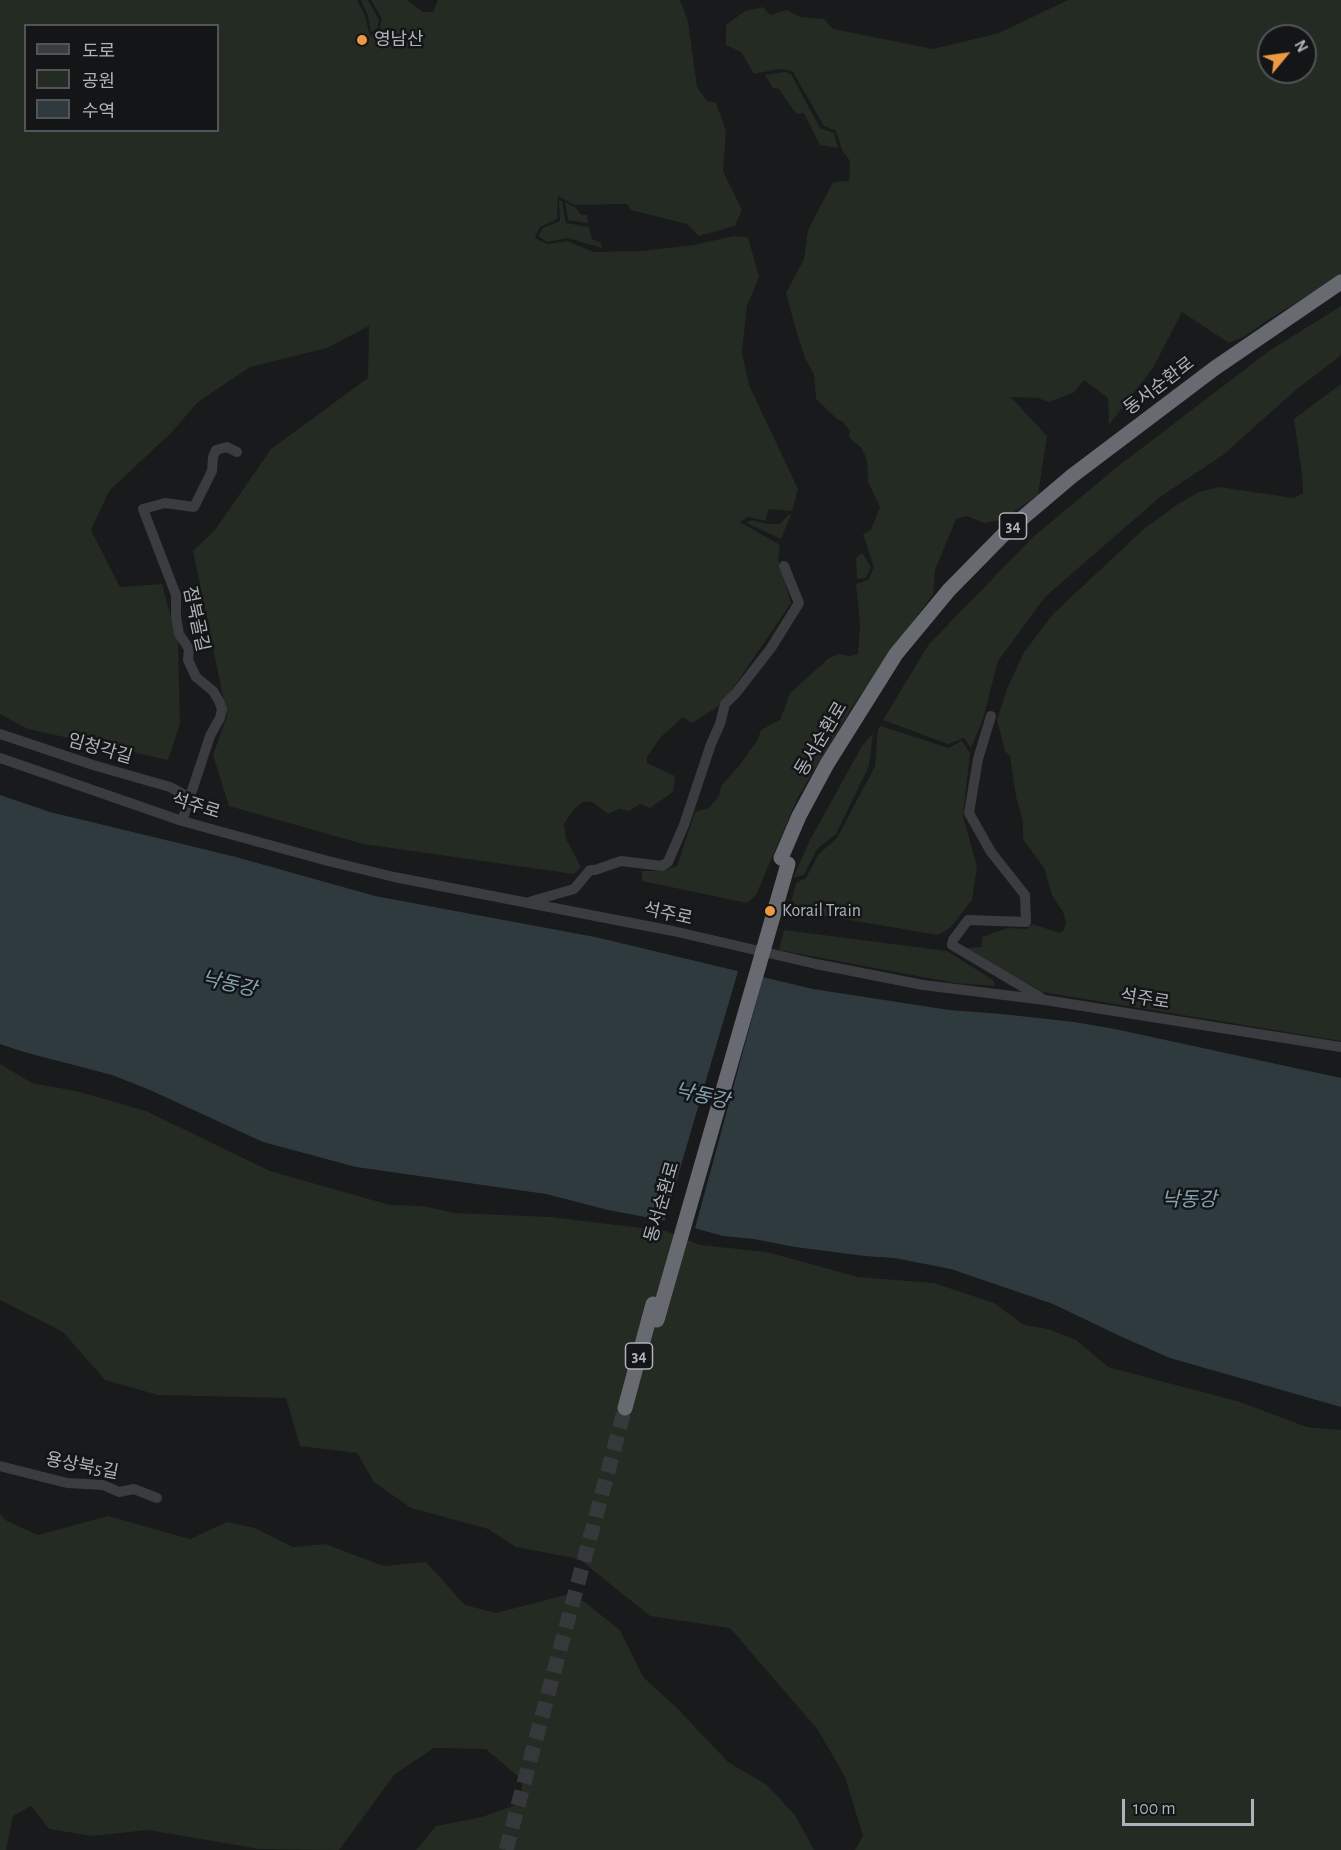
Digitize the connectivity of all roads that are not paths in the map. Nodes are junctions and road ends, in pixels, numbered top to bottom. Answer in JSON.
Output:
{"nodes":[{"id":1,"x":1341,"y":282,"type":"edge"},
{"id":2,"x":1341,"y":292,"type":"edge"},
{"id":3,"x":237,"y":452,"type":"dead end"},
{"id":4,"x":784,"y":566,"type":"dead end"},
{"id":5,"x":991,"y":716,"type":"dead end"},
{"id":6,"x":0,"y":734,"type":"edge"},
{"id":7,"x":0,"y":758,"type":"edge"},
{"id":8,"x":190,"y":798,"type":"junction"},
{"id":9,"x":182,"y":821,"type":"junction"},
{"id":10,"x":784,"y":861,"type":"junction"},
{"id":11,"x":529,"y":902,"type":"junction"},
{"id":12,"x":1046,"y":1000,"type":"junction"},
{"id":13,"x":1341,"y":1047,"type":"edge"},
{"id":14,"x":0,"y":1466,"type":"edge"},
{"id":15,"x":157,"y":1498,"type":"dead end"}],
"edges":[{"from":1,"to":10,"type":"highway","name":"동서순환로","number":"34"},
{"from":2,"to":10,"type":"highway","name":"동서순환로","number":"34"},
{"from":3,"to":8,"type":"street","name":"점북골길"},
{"from":4,"to":11,"type":"street"},
{"from":5,"to":12,"type":"street"},
{"from":6,"to":8,"type":"street","name":"임청각길"},
{"from":7,"to":9,"type":"street","name":"석주로"},
{"from":8,"to":9,"type":"street","name":"점북골길"},
{"from":9,"to":11,"type":"street","name":"석주로"},
{"from":10,"to":10,"type":"highway","name":"동서순환로","number":"34","bridge":true},
{"from":11,"to":12,"type":"street","name":"석주로"},
{"from":12,"to":13,"type":"street","name":"석주로"},
{"from":14,"to":15,"type":"street","name":"용상북5길"}]}
